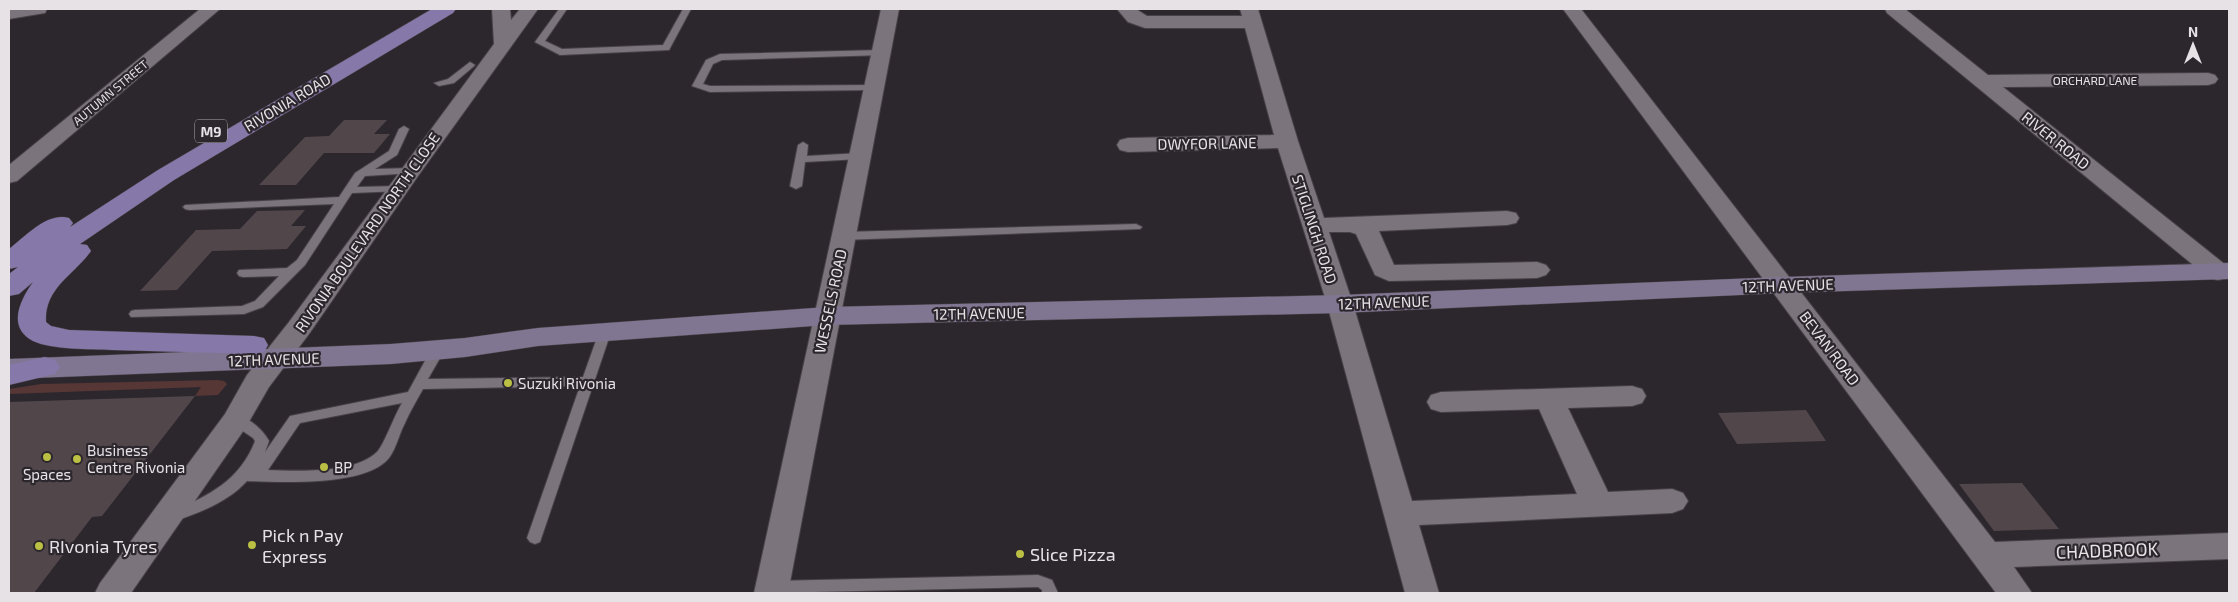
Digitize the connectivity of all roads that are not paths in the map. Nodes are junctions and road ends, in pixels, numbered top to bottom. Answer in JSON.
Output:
{"nodes":[{"id":1,"x":38,"y":9,"type":"edge"},
{"id":2,"x":211,"y":9,"type":"edge"},
{"id":3,"x":418,"y":9,"type":"edge"},
{"id":4,"x":446,"y":9,"type":"edge"},
{"id":5,"x":501,"y":9,"type":"edge"},
{"id":6,"x":529,"y":9,"type":"edge"},
{"id":7,"x":562,"y":9,"type":"edge"},
{"id":8,"x":687,"y":9,"type":"edge"},
{"id":9,"x":890,"y":9,"type":"edge"},
{"id":10,"x":1126,"y":9,"type":"edge"},
{"id":11,"x":1572,"y":9,"type":"edge"},
{"id":12,"x":1894,"y":9,"type":"edge"},
{"id":13,"x":9,"y":13,"type":"edge"},
{"id":14,"x":1251,"y":15,"type":"edge"},
{"id":15,"x":503,"y":43,"type":"junction"},
{"id":16,"x":881,"y":53,"type":"junction"},
{"id":17,"x":470,"y":65,"type":"dead end"},
{"id":18,"x":2208,"y":79,"type":"dead end"},
{"id":19,"x":1982,"y":81,"type":"junction"},
{"id":20,"x":439,"y":83,"type":"dead end"},
{"id":21,"x":874,"y":87,"type":"junction"},
{"id":22,"x":404,"y":128,"type":"dead end"},
{"id":23,"x":1287,"y":141,"type":"junction"},
{"id":24,"x":803,"y":144,"type":"dead end"},
{"id":25,"x":1128,"y":145,"type":"dead end"},
{"id":26,"x":860,"y":156,"type":"junction"},
{"id":27,"x":802,"y":159,"type":"junction"},
{"id":28,"x":361,"y":173,"type":"junction"},
{"id":29,"x":166,"y":175,"type":"junction"},
{"id":30,"x":9,"y":176,"type":"edge"},
{"id":31,"x":404,"y":180,"type":"junction"},
{"id":32,"x":796,"y":186,"type":"dead end"},
{"id":33,"x":349,"y":190,"type":"junction"},
{"id":34,"x":342,"y":200,"type":"junction"},
{"id":35,"x":189,"y":207,"type":"dead end"},
{"id":36,"x":1507,"y":218,"type":"dead end"},
{"id":37,"x":1314,"y":225,"type":"junction"},
{"id":38,"x":1354,"y":226,"type":"junction"},
{"id":39,"x":1136,"y":227,"type":"dead end"},
{"id":40,"x":843,"y":236,"type":"junction"},
{"id":41,"x":9,"y":261,"type":"edge"},
{"id":42,"x":1537,"y":270,"type":"dead end"},
{"id":43,"x":2223,"y":271,"type":"edge"},
{"id":44,"x":290,"y":272,"type":"junction"},
{"id":45,"x":243,"y":273,"type":"dead end"},
{"id":46,"x":1783,"y":285,"type":"junction"},
{"id":47,"x":9,"y":288,"type":"edge"},
{"id":48,"x":1340,"y":304,"type":"junction"},
{"id":49,"x":135,"y":314,"type":"dead end"},
{"id":50,"x":827,"y":316,"type":"junction"},
{"id":51,"x":605,"y":332,"type":"junction"},
{"id":52,"x":538,"y":337,"type":"junction"},
{"id":53,"x":272,"y":349,"type":"junction"},
{"id":54,"x":438,"y":351,"type":"junction"},
{"id":55,"x":9,"y":353,"type":"edge"},
{"id":56,"x":45,"y":367,"type":"junction"},
{"id":57,"x":9,"y":369,"type":"edge"},
{"id":58,"x":9,"y":374,"type":"edge"},
{"id":59,"x":589,"y":381,"type":"junction"},
{"id":60,"x":416,"y":390,"type":"junction"},
{"id":61,"x":1632,"y":396,"type":"dead end"},
{"id":62,"x":1549,"y":398,"type":"junction"},
{"id":63,"x":1441,"y":402,"type":"dead end"},
{"id":64,"x":236,"y":420,"type":"junction"},
{"id":65,"x":250,"y":475,"type":"junction"},
{"id":66,"x":1672,"y":501,"type":"dead end"},
{"id":67,"x":1598,"y":504,"type":"junction"},
{"id":68,"x":1400,"y":514,"type":"junction"},
{"id":69,"x":166,"y":518,"type":"junction"},
{"id":70,"x":535,"y":538,"type":"dead end"},
{"id":71,"x":2229,"y":546,"type":"edge"},
{"id":72,"x":1985,"y":555,"type":"junction"},
{"id":73,"x":990,"y":588,"type":"edge"},
{"id":74,"x":772,"y":591,"type":"edge"},
{"id":75,"x":112,"y":593,"type":"edge"},
{"id":76,"x":1050,"y":593,"type":"edge"},
{"id":77,"x":1422,"y":593,"type":"edge"},
{"id":78,"x":2015,"y":593,"type":"edge"}],
"edges":[{"from":1,"to":13,"type":"street"},
{"from":2,"to":30,"type":"street","name":"AUTUMN STREET"},
{"from":3,"to":41,"type":"main road","name":"RIVONIA ROAD","number":"M9"},
{"from":4,"to":29,"type":"main road","name":"RIVONIA ROAD","number":"M9"},
{"from":5,"to":15,"type":"street"},
{"from":6,"to":15,"type":"street","name":"RIVONIA BOULEVARD NORTH CLOSE"},
{"from":7,"to":8,"type":"lane"},
{"from":9,"to":16,"type":"street","name":"WESSELS ROAD"},
{"from":10,"to":14,"type":"street"},
{"from":11,"to":46,"type":"street","name":"BEVAN ROAD"},
{"from":12,"to":19,"type":"street","name":"RIVER ROAD"},
{"from":14,"to":23,"type":"street","name":"STIGLINGH ROAD"},
{"from":15,"to":31,"type":"street","name":"RIVONIA BOULEVARD NORTH CLOSE"},
{"from":16,"to":21,"type":"street","name":"WESSELS ROAD"},
{"from":16,"to":21,"type":"lane"},
{"from":17,"to":20,"type":"lane"},
{"from":18,"to":19,"type":"street","name":"ORCHARD LANE"},
{"from":19,"to":43,"type":"street","name":"RIVER ROAD"},
{"from":21,"to":26,"type":"street","name":"WESSELS ROAD"},
{"from":22,"to":28,"type":"lane"},
{"from":23,"to":25,"type":"street","name":"DWYFOR LANE"},
{"from":23,"to":37,"type":"street","name":"STIGLINGH ROAD"},
{"from":24,"to":27,"type":"lane"},
{"from":26,"to":27,"type":"lane"},
{"from":26,"to":40,"type":"street","name":"WESSELS ROAD"},
{"from":27,"to":32,"type":"lane"},
{"from":28,"to":31,"type":"lane"},
{"from":28,"to":33,"type":"lane"},
{"from":29,"to":47,"type":"main road","name":"RIVONIA ROAD","number":"M9"},
{"from":29,"to":53,"type":"main road"},
{"from":31,"to":33,"type":"lane"},
{"from":31,"to":53,"type":"street","name":"RIVONIA BOULEVARD NORTH CLOSE"},
{"from":33,"to":34,"type":"lane"},
{"from":34,"to":35,"type":"lane"},
{"from":34,"to":44,"type":"lane"},
{"from":36,"to":38,"type":"street"},
{"from":37,"to":38,"type":"street"},
{"from":37,"to":48,"type":"street","name":"STIGLINGH ROAD"},
{"from":38,"to":42,"type":"street"},
{"from":39,"to":40,"type":"lane"},
{"from":40,"to":50,"type":"street","name":"WESSELS ROAD"},
{"from":43,"to":46,"type":"main road","name":"12TH AVENUE"},
{"from":44,"to":45,"type":"lane"},
{"from":44,"to":49,"type":"lane"},
{"from":46,"to":48,"type":"main road","name":"12TH AVENUE"},
{"from":46,"to":72,"type":"street","name":"BEVAN ROAD"},
{"from":48,"to":50,"type":"main road","name":"12TH AVENUE"},
{"from":48,"to":68,"type":"street","name":"STIGLINGH ROAD"},
{"from":50,"to":51,"type":"main road","name":"12TH AVENUE"},
{"from":50,"to":74,"type":"street","name":"WESSELS ROAD"},
{"from":51,"to":52,"type":"main road","name":"12TH AVENUE"},
{"from":51,"to":59,"type":"lane"},
{"from":52,"to":53,"type":"main road","name":"12TH AVENUE"},
{"from":52,"to":54,"type":"main road","name":"12TH AVENUE"},
{"from":53,"to":54,"type":"main road","name":"12TH AVENUE"},
{"from":53,"to":55,"type":"main road","name":"12TH AVENUE"},
{"from":53,"to":56,"type":"main road","name":"12TH AVENUE"},
{"from":53,"to":64,"type":"street","name":"RIVONIA BOULEVARD NORTH CLOSE"},
{"from":54,"to":60,"type":"lane"},
{"from":56,"to":57,"type":"main road","name":"12TH AVENUE"},
{"from":56,"to":58,"type":"main road"},
{"from":59,"to":60,"type":"lane"},
{"from":59,"to":70,"type":"lane"},
{"from":60,"to":65,"type":"lane"},
{"from":60,"to":65,"type":"lane"},
{"from":61,"to":62,"type":"street"},
{"from":62,"to":63,"type":"street"},
{"from":62,"to":67,"type":"street"},
{"from":64,"to":65,"type":"lane"},
{"from":64,"to":69,"type":"street","name":"RIVONIA BOULEVARD NORTH CLOSE"},
{"from":65,"to":69,"type":"lane"},
{"from":66,"to":67,"type":"street"},
{"from":67,"to":68,"type":"street"},
{"from":68,"to":77,"type":"street","name":"STIGLINGH ROAD"},
{"from":69,"to":75,"type":"street","name":"RIVONIA BOULEVARD NORTH CLOSE"},
{"from":71,"to":72,"type":"street","name":"CHADBROOK"},
{"from":72,"to":78,"type":"street","name":"BEVAN ROAD"},
{"from":73,"to":74,"type":"lane"},
{"from":73,"to":76,"type":"lane"}]}
